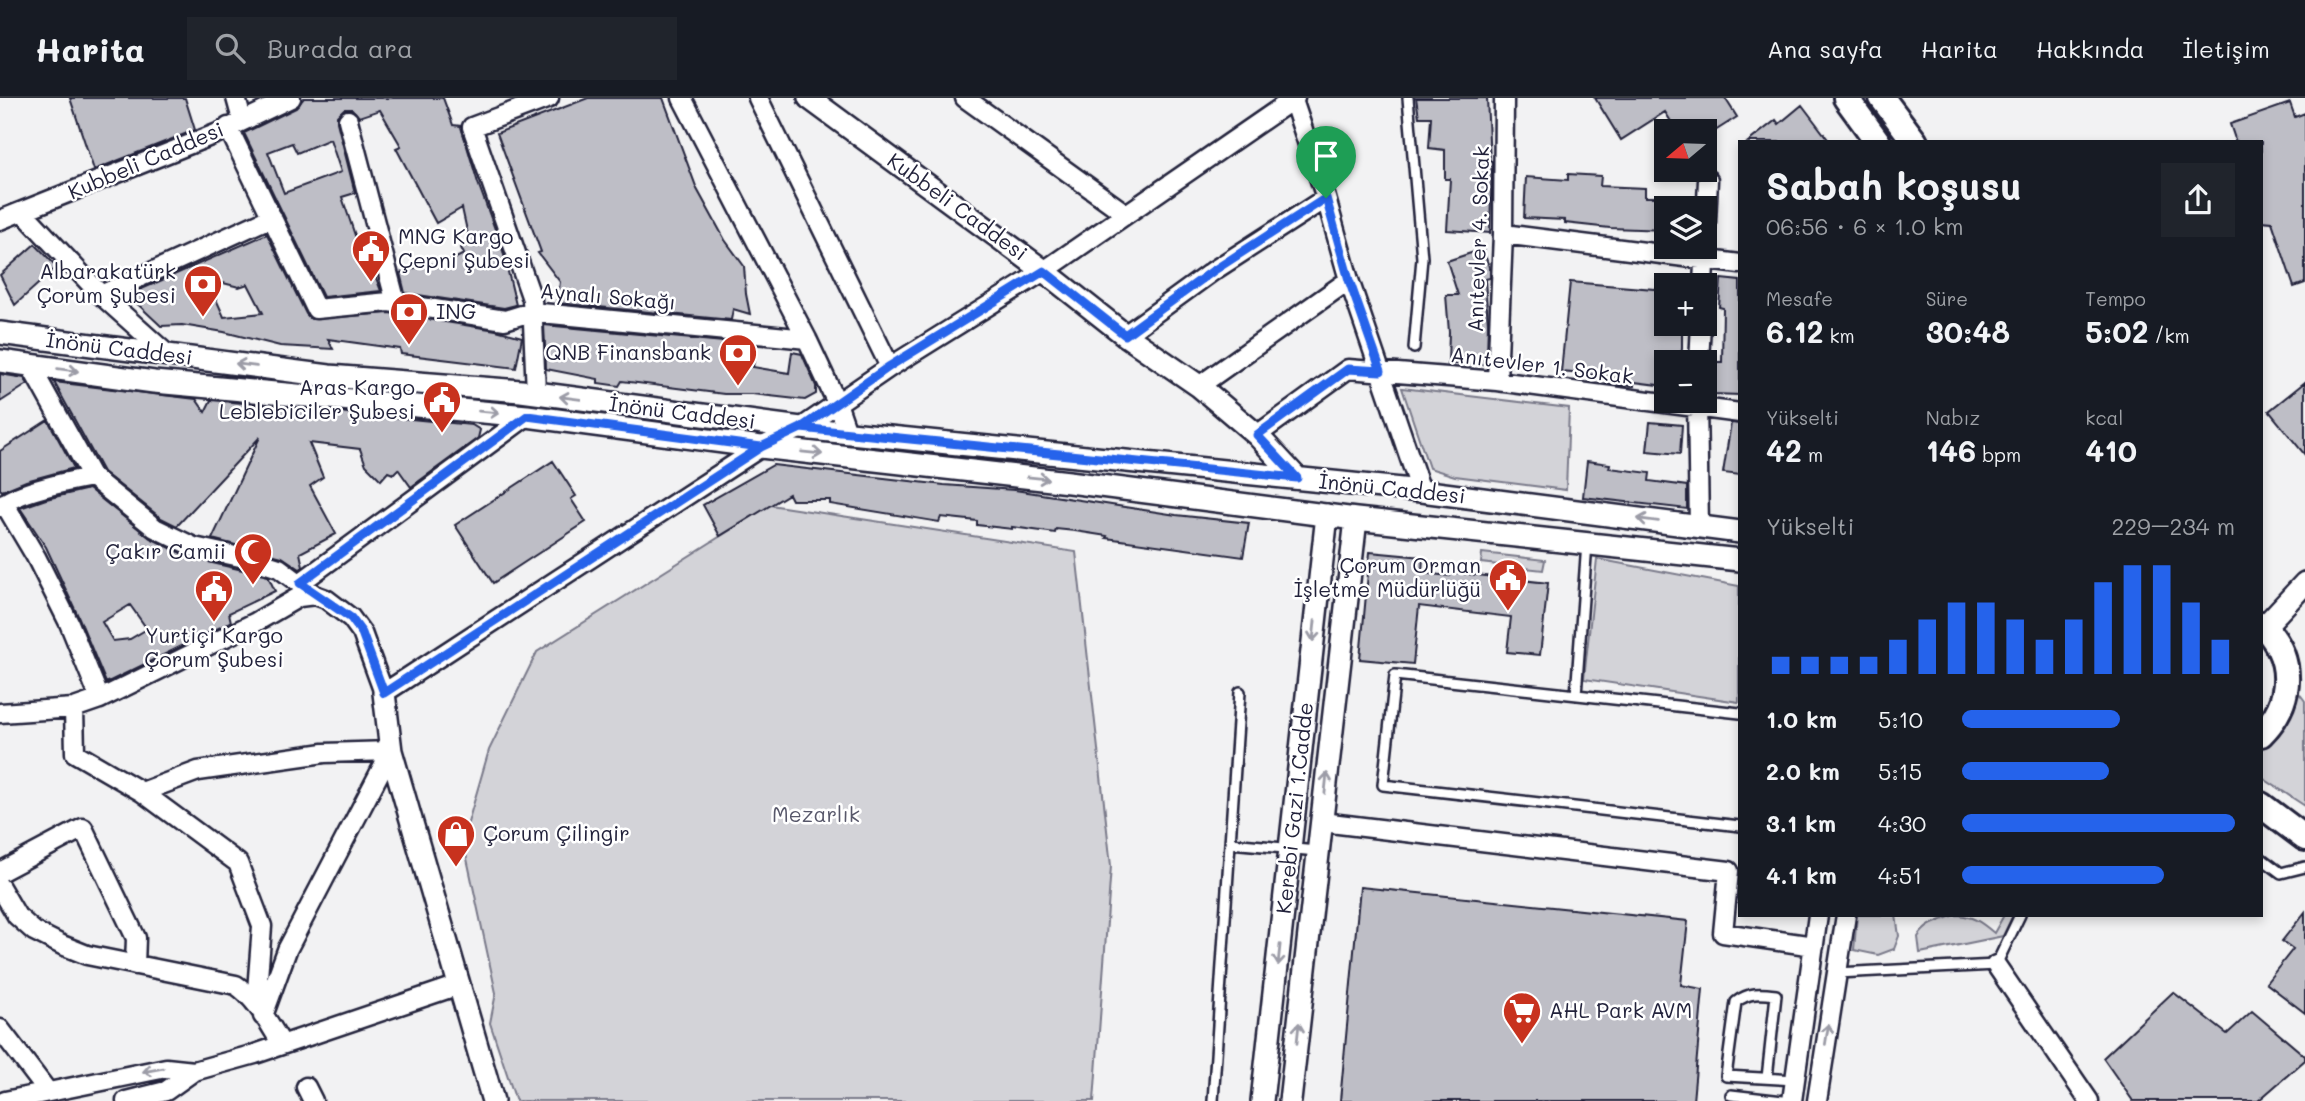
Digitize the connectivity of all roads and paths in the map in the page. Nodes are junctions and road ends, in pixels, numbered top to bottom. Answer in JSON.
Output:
{"nodes":[{"id":1,"x":236,"y":98,"type":"edge"},
{"id":2,"x":291,"y":98,"type":"edge"},
{"id":3,"x":550,"y":98,"type":"edge"},
{"id":4,"x":682,"y":98,"type":"edge"},
{"id":5,"x":758,"y":98,"type":"edge"},
{"id":6,"x":809,"y":98,"type":"edge"},
{"id":7,"x":965,"y":98,"type":"edge"},
{"id":8,"x":1408,"y":98,"type":"edge"},
{"id":9,"x":1846,"y":98,"type":"edge"},
{"id":10,"x":1882,"y":98,"type":"edge"},
{"id":11,"x":1294,"y":99,"type":"edge"},
{"id":12,"x":1506,"y":99,"type":"edge"},
{"id":13,"x":348,"y":120,"type":"dead end"},
{"id":14,"x":235,"y":124,"type":"junction"},
{"id":15,"x":1877,"y":140,"type":"edge"},
{"id":16,"x":1914,"y":140,"type":"edge"},
{"id":17,"x":1708,"y":182,"type":"edge"},
{"id":18,"x":1326,"y":198,"type":"junction"},
{"id":19,"x":23,"y":212,"type":"junction"},
{"id":20,"x":1126,"y":214,"type":"junction"},
{"id":21,"x":272,"y":217,"type":"junction"},
{"id":22,"x":0,"y":220,"type":"edge"},
{"id":23,"x":1503,"y":234,"type":"junction"},
{"id":24,"x":1704,"y":261,"type":"junction"},
{"id":25,"x":1738,"y":264,"type":"edge"},
{"id":26,"x":1044,"y":271,"type":"junction"},
{"id":27,"x":1704,"y":273,"type":"edge"},
{"id":28,"x":1349,"y":280,"type":"junction"},
{"id":29,"x":101,"y":295,"type":"junction"},
{"id":30,"x":396,"y":303,"type":"junction"},
{"id":31,"x":531,"y":312,"type":"junction"},
{"id":32,"x":0,"y":333,"type":"edge"},
{"id":33,"x":1125,"y":335,"type":"junction"},
{"id":34,"x":807,"y":339,"type":"junction"},
{"id":35,"x":1415,"y":348,"type":"dead end"},
{"id":36,"x":168,"y":355,"type":"junction"},
{"id":37,"x":0,"y":361,"type":"edge"},
{"id":38,"x":30,"y":365,"type":"junction"},
{"id":39,"x":890,"y":366,"type":"junction"},
{"id":40,"x":1381,"y":371,"type":"junction"},
{"id":41,"x":1497,"y":381,"type":"junction"},
{"id":42,"x":1199,"y":386,"type":"junction"},
{"id":43,"x":536,"y":393,"type":"junction"},
{"id":44,"x":1654,"y":399,"type":"edge"},
{"id":45,"x":837,"y":403,"type":"junction"},
{"id":46,"x":1717,"y":408,"type":"edge"},
{"id":47,"x":1697,"y":413,"type":"edge"},
{"id":48,"x":1738,"y":413,"type":"edge"},
{"id":49,"x":527,"y":416,"type":"junction"},
{"id":50,"x":801,"y":428,"type":"junction"},
{"id":51,"x":847,"y":432,"type":"junction"},
{"id":52,"x":1257,"y":435,"type":"junction"},
{"id":53,"x":761,"y":447,"type":"junction"},
{"id":54,"x":92,"y":477,"type":"junction"},
{"id":55,"x":1297,"y":478,"type":"junction"},
{"id":56,"x":1421,"y":491,"type":"junction"},
{"id":57,"x":2,"y":505,"type":"edge"},
{"id":58,"x":1327,"y":515,"type":"junction"},
{"id":59,"x":1356,"y":519,"type":"junction"},
{"id":60,"x":1699,"y":527,"type":"junction"},
{"id":61,"x":1738,"y":532,"type":"edge"},
{"id":62,"x":1587,"y":543,"type":"junction"},
{"id":63,"x":1738,"y":560,"type":"edge"},
{"id":64,"x":300,"y":583,"type":"junction"},
{"id":65,"x":2305,"y":583,"type":"edge"},
{"id":66,"x":315,"y":594,"type":"junction"},
{"id":67,"x":2263,"y":624,"type":"edge"},
{"id":68,"x":2263,"y":626,"type":"edge"},
{"id":69,"x":2282,"y":652,"type":"junction"},
{"id":70,"x":2305,"y":681,"type":"edge"},
{"id":71,"x":1240,"y":692,"type":"dead end"},
{"id":72,"x":384,"y":693,"type":"junction"},
{"id":73,"x":1576,"y":695,"type":"junction"},
{"id":74,"x":100,"y":699,"type":"junction"},
{"id":75,"x":74,"y":708,"type":"junction"},
{"id":76,"x":0,"y":713,"type":"edge"},
{"id":77,"x":1738,"y":713,"type":"edge"},
{"id":78,"x":2263,"y":732,"type":"edge"},
{"id":79,"x":391,"y":751,"type":"junction"},
{"id":80,"x":142,"y":792,"type":"junction"},
{"id":81,"x":2263,"y":806,"type":"edge"},
{"id":82,"x":1294,"y":817,"type":"junction"},
{"id":83,"x":1322,"y":822,"type":"junction"},
{"id":84,"x":1738,"y":826,"type":"edge"},
{"id":85,"x":2305,"y":838,"type":"edge"},
{"id":86,"x":1230,"y":843,"type":"junction"},
{"id":87,"x":1290,"y":849,"type":"junction"},
{"id":88,"x":1318,"y":851,"type":"junction"},
{"id":89,"x":2263,"y":860,"type":"edge"},
{"id":90,"x":2305,"y":867,"type":"edge"},
{"id":91,"x":0,"y":872,"type":"edge"},
{"id":92,"x":0,"y":887,"type":"edge"},
{"id":93,"x":1818,"y":917,"type":"edge"},
{"id":94,"x":1846,"y":917,"type":"edge"},
{"id":95,"x":2019,"y":917,"type":"edge"},
{"id":96,"x":1814,"y":946,"type":"junction"},
{"id":97,"x":135,"y":965,"type":"junction"},
{"id":98,"x":1996,"y":965,"type":"junction"},
{"id":99,"x":1837,"y":974,"type":"junction"},
{"id":100,"x":459,"y":985,"type":"junction"},
{"id":101,"x":260,"y":1010,"type":"junction"},
{"id":102,"x":0,"y":1029,"type":"edge"},
{"id":103,"x":282,"y":1044,"type":"junction"},
{"id":104,"x":194,"y":1071,"type":"junction"},
{"id":105,"x":1767,"y":1079,"type":"junction"},
{"id":106,"x":1795,"y":1080,"type":"junction"},
{"id":107,"x":48,"y":1091,"type":"junction"},
{"id":108,"x":1731,"y":1095,"type":"dead end"},
{"id":109,"x":168,"y":1096,"type":"edge"},
{"id":110,"x":5,"y":1101,"type":"edge"},
{"id":111,"x":126,"y":1101,"type":"edge"},
{"id":112,"x":493,"y":1101,"type":"edge"},
{"id":113,"x":1213,"y":1101,"type":"edge"},
{"id":114,"x":1262,"y":1101,"type":"edge"},
{"id":115,"x":1290,"y":1101,"type":"edge"},
{"id":116,"x":1783,"y":1101,"type":"edge"},
{"id":117,"x":1792,"y":1101,"type":"edge"},
{"id":118,"x":1817,"y":1101,"type":"edge"},
{"id":119,"x":2089,"y":1101,"type":"edge"}],
"edges":[{"from":1,"to":14,"type":"street","name":"Aynalı Sokağı"},
{"from":2,"to":14,"type":"street","name":"Kubbeli Caddesi"},
{"from":3,"to":31,"type":"street"},
{"from":4,"to":34,"type":"street"},
{"from":5,"to":39,"type":"street"},
{"from":6,"to":26,"type":"street","name":"Kubbeli Caddesi"},
{"from":7,"to":20,"type":"street"},
{"from":8,"to":35,"type":"lane"},
{"from":9,"to":15,"type":"main road"},
{"from":10,"to":16,"type":"main road"},
{"from":11,"to":18,"type":"street"},
{"from":11,"to":20,"type":"street"},
{"from":12,"to":23,"type":"street","name":"Anıtevler 4. Sokak"},
{"from":13,"to":30,"type":"street"},
{"from":14,"to":19,"type":"street","name":"Kubbeli Caddesi"},
{"from":14,"to":21,"type":"street","name":"Aynalı Sokağı"},
{"from":17,"to":24,"type":"street"},
{"from":18,"to":28,"type":"street"},
{"from":18,"to":33,"type":"street"},
{"from":19,"to":22,"type":"street","name":"Kubbeli Caddesi"},
{"from":19,"to":29,"type":"street"},
{"from":20,"to":26,"type":"street"},
{"from":21,"to":29,"type":"street"},
{"from":21,"to":30,"type":"street","name":"Aynalı Sokağı"},
{"from":23,"to":24,"type":"street"},
{"from":23,"to":41,"type":"street","name":"Anıtevler 4. Sokak"},
{"from":24,"to":25,"type":"street"},
{"from":24,"to":27,"type":"street"},
{"from":26,"to":33,"type":"street","name":"Kubbeli Caddesi"},
{"from":26,"to":39,"type":"street"},
{"from":28,"to":40,"type":"street"},
{"from":28,"to":42,"type":"street"},
{"from":29,"to":36,"type":"street"},
{"from":30,"to":31,"type":"street","name":"Aynalı Sokağı"},
{"from":31,"to":34,"type":"street","name":"Aynalı Sokağı"},
{"from":31,"to":43,"type":"street"},
{"from":32,"to":36,"type":"street","name":"İnönü Caddesi"},
{"from":33,"to":42,"type":"street","name":"Kubbeli Caddesi"},
{"from":34,"to":45,"type":"street"},
{"from":43,"to":36,"type":"street","name":"İnönü Caddesi","one_way":true},
{"from":37,"to":38,"type":"street","name":"İnönü Caddesi"},
{"from":38,"to":49,"type":"street","name":"İnönü Caddesi","one_way":true},
{"from":38,"to":54,"type":"street"},
{"from":39,"to":45,"type":"street"},
{"from":40,"to":41,"type":"street","name":"Anıtevler 1. Sokak"},
{"from":40,"to":52,"type":"street","name":"Anıtevler 1. Sokak"},
{"from":40,"to":56,"type":"street"},
{"from":41,"to":44,"type":"street","name":"Anıtevler 1. Sokak"},
{"from":42,"to":52,"type":"street","name":"Kubbeli Caddesi"},
{"from":50,"to":43,"type":"street","name":"İnönü Caddesi","one_way":true},
{"from":45,"to":50,"type":"street"},
{"from":45,"to":51,"type":"street"},
{"from":46,"to":48,"type":"street","name":"Anıtevler 1. Sokak"},
{"from":47,"to":60,"type":"street"},
{"from":49,"to":53,"type":"street","name":"İnönü Caddesi"},
{"from":49,"to":64,"type":"street"},
{"from":50,"to":51,"type":"street","name":"İnönü Caddesi"},
{"from":50,"to":53,"type":"street"},
{"from":51,"to":55,"type":"street","name":"İnönü Caddesi"},
{"from":52,"to":55,"type":"street","name":"Kubbeli Caddesi"},
{"from":53,"to":58,"type":"street","name":"İnönü Caddesi","one_way":true},
{"from":53,"to":72,"type":"street"},
{"from":54,"to":57,"type":"street"},
{"from":54,"to":64,"type":"street"},
{"from":55,"to":56,"type":"street","name":"İnönü Caddesi"},
{"from":60,"to":56,"type":"street","name":"İnönü Caddesi","one_way":true},
{"from":57,"to":74,"type":"street"},
{"from":58,"to":59,"type":"street","name":"İnönü Caddesi"},
{"from":58,"to":82,"type":"street","name":"Kerebi Gazi 1.Cadde","one_way":true},
{"from":59,"to":62,"type":"street","name":"İnönü Caddesi"},
{"from":83,"to":59,"type":"street","name":"Kerebi Gazi 1.Cadde","one_way":true},
{"from":60,"to":61,"type":"street","name":"İnönü Caddesi"},
{"from":62,"to":63,"type":"street","name":"İnönü Caddesi"},
{"from":62,"to":73,"type":"lane"},
{"from":64,"to":66,"type":"street"},
{"from":65,"to":67,"type":"street"},
{"from":66,"to":72,"type":"street"},
{"from":66,"to":74,"type":"street"},
{"from":68,"to":69,"type":"main road"},
{"from":69,"to":70,"type":"main road"},
{"from":69,"to":78,"type":"main road"},
{"from":71,"to":86,"type":"lane"},
{"from":72,"to":79,"type":"street"},
{"from":73,"to":77,"type":"lane"},
{"from":73,"to":84,"type":"lane"},
{"from":74,"to":75,"type":"street"},
{"from":75,"to":76,"type":"street"},
{"from":75,"to":80,"type":"street"},
{"from":79,"to":80,"type":"street"},
{"from":79,"to":100,"type":"street"},
{"from":79,"to":101,"type":"street"},
{"from":80,"to":101,"type":"street"},
{"from":81,"to":85,"type":"main road"},
{"from":82,"to":83,"type":"street"},
{"from":82,"to":87,"type":"street","name":"Kerebi Gazi 1.Cadde"},
{"from":83,"to":88,"type":"street","name":"Kerebi Gazi 1.Cadde"},
{"from":83,"to":96,"type":"street"},
{"from":86,"to":87,"type":"lane"},
{"from":86,"to":113,"type":"lane"},
{"from":87,"to":88,"type":"lane"},
{"from":87,"to":114,"type":"street","name":"Kerebi Gazi 1.Cadde","one_way":true},
{"from":115,"to":88,"type":"street","name":"Kerebi Gazi 1.Cadde","one_way":true},
{"from":89,"to":90,"type":"lane"},
{"from":91,"to":97,"type":"street"},
{"from":92,"to":97,"type":"street"},
{"from":93,"to":96,"type":"street"},
{"from":94,"to":99,"type":"street"},
{"from":95,"to":98,"type":"lane"},
{"from":96,"to":106,"type":"street"},
{"from":97,"to":101,"type":"street"},
{"from":98,"to":99,"type":"lane"},
{"from":98,"to":119,"type":"street"},
{"from":118,"to":99,"type":"street","one_way":true},
{"from":100,"to":103,"type":"street"},
{"from":100,"to":112,"type":"street"},
{"from":101,"to":103,"type":"street"},
{"from":102,"to":107,"type":"street"},
{"from":103,"to":104,"type":"street"},
{"from":104,"to":107,"type":"street","one_way":true},
{"from":104,"to":109,"type":"street"},
{"from":105,"to":105,"type":"lane"},
{"from":105,"to":106,"type":"lane"},
{"from":106,"to":117,"type":"street"},
{"from":107,"to":110,"type":"street"},
{"from":108,"to":116,"type":"lane"},
{"from":109,"to":111,"type":"street"}]}
